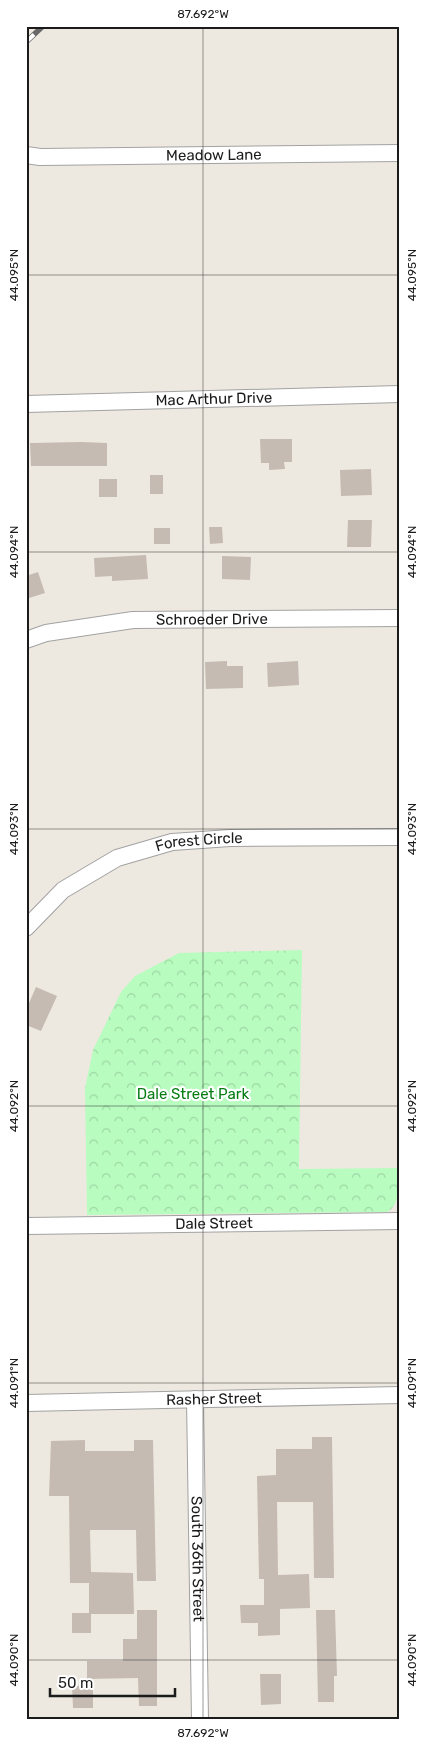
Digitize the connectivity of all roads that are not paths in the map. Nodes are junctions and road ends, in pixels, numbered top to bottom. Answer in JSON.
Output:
{"nodes":[{"id":1,"x":400,"y":153,"type":"edge"},
{"id":2,"x":26,"y":155,"type":"edge"},
{"id":3,"x":400,"y":394,"type":"edge"},
{"id":4,"x":26,"y":404,"type":"edge"},
{"id":5,"x":400,"y":618,"type":"edge"},
{"id":6,"x":26,"y":640,"type":"edge"},
{"id":7,"x":400,"y":837,"type":"edge"},
{"id":8,"x":26,"y":928,"type":"edge"},
{"id":9,"x":400,"y":1221,"type":"edge"},
{"id":10,"x":26,"y":1226,"type":"edge"},
{"id":11,"x":400,"y":1395,"type":"edge"},
{"id":12,"x":194,"y":1399,"type":"junction"},
{"id":13,"x":26,"y":1403,"type":"edge"},
{"id":14,"x":200,"y":1720,"type":"edge"}],
"edges":[{"from":1,"to":2,"type":"street","name":"Meadow Lane"},
{"from":3,"to":4,"type":"street","name":"Mac Arthur Drive"},
{"from":5,"to":6,"type":"street","name":"Schroeder Drive"},
{"from":7,"to":8,"type":"street","name":"Forest Circle"},
{"from":9,"to":10,"type":"street","name":"Dale Street"},
{"from":11,"to":12,"type":"street","name":"Rasher Street"},
{"from":12,"to":13,"type":"street","name":"Rasher Street"},
{"from":12,"to":14,"type":"street","name":"South 36th Street"}]}
